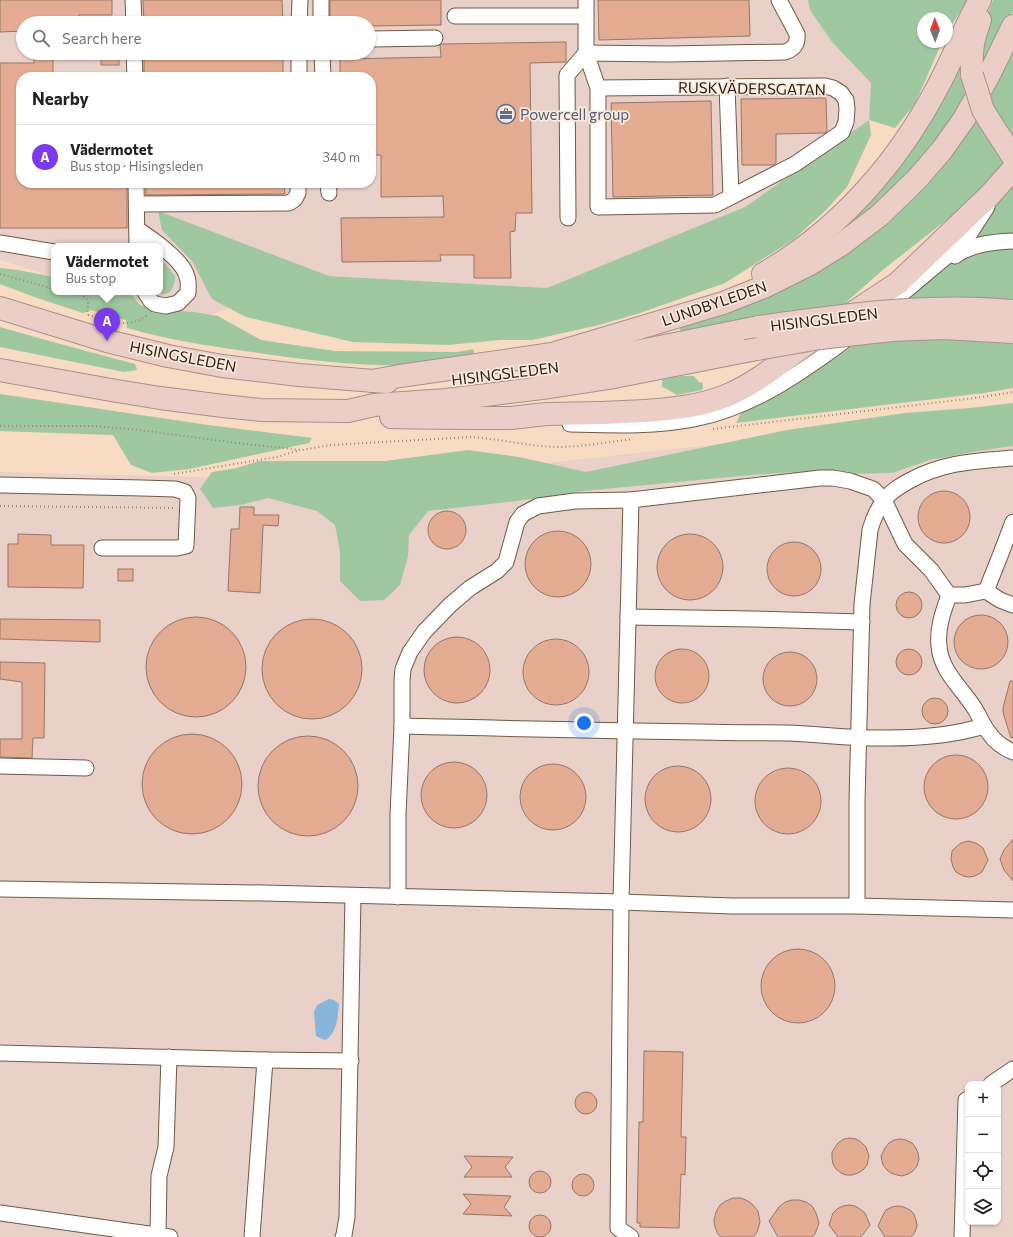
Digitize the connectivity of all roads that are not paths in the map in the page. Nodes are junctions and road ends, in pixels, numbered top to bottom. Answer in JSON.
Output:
{"nodes":[{"id":1,"x":133,"y":0,"type":"edge"},
{"id":2,"x":300,"y":0,"type":"edge"},
{"id":3,"x":321,"y":0,"type":"edge"},
{"id":4,"x":586,"y":0,"type":"edge"},
{"id":5,"x":779,"y":0,"type":"edge"},
{"id":6,"x":980,"y":0,"type":"edge"},
{"id":7,"x":988,"y":0,"type":"edge"},
{"id":8,"x":134,"y":16,"type":"edge"},
{"id":9,"x":299,"y":16,"type":"edge"},
{"id":10,"x":321,"y":16,"type":"edge"},
{"id":11,"x":455,"y":16,"type":"dead end"},
{"id":12,"x":586,"y":16,"type":"junction"},
{"id":13,"x":1013,"y":26,"type":"edge"},
{"id":14,"x":436,"y":38,"type":"dead end"},
{"id":15,"x":376,"y":39,"type":"edge"},
{"id":16,"x":586,"y":53,"type":"junction"},
{"id":17,"x":134,"y":60,"type":"edge"},
{"id":18,"x":299,"y":60,"type":"edge"},
{"id":19,"x":322,"y":60,"type":"edge"},
{"id":20,"x":135,"y":72,"type":"edge"},
{"id":21,"x":299,"y":72,"type":"edge"},
{"id":22,"x":323,"y":72,"type":"edge"},
{"id":23,"x":727,"y":86,"type":"junction"},
{"id":24,"x":598,"y":88,"type":"junction"},
{"id":25,"x":1013,"y":157,"type":"edge"},
{"id":26,"x":1013,"y":170,"type":"edge"},
{"id":27,"x":136,"y":188,"type":"edge"},
{"id":28,"x":298,"y":188,"type":"edge"},
{"id":29,"x":731,"y":196,"type":"junction"},
{"id":30,"x":137,"y":204,"type":"junction"},
{"id":31,"x":568,"y":218,"type":"dead end"},
{"id":32,"x":137,"y":229,"type":"junction"},
{"id":33,"x":1013,"y":241,"type":"edge"},
{"id":34,"x":0,"y":243,"type":"edge"},
{"id":35,"x":137,"y":243,"type":"edge"},
{"id":36,"x":157,"y":243,"type":"edge"},
{"id":37,"x":163,"y":248,"type":"edge"},
{"id":38,"x":51,"y":252,"type":"edge"},
{"id":39,"x":147,"y":295,"type":"edge"},
{"id":40,"x":897,"y":298,"type":"junction"},
{"id":41,"x":0,"y":308,"type":"edge"},
{"id":42,"x":1013,"y":311,"type":"edge"},
{"id":43,"x":686,"y":314,"type":"junction"},
{"id":44,"x":1013,"y":332,"type":"edge"},
{"id":45,"x":0,"y":370,"type":"edge"},
{"id":46,"x":372,"y":381,"type":"junction"},
{"id":47,"x":348,"y":411,"type":"junction"},
{"id":48,"x":511,"y":418,"type":"junction"},
{"id":49,"x":1013,"y":458,"type":"edge"},
{"id":50,"x":0,"y":485,"type":"edge"},
{"id":51,"x":631,"y":500,"type":"junction"},
{"id":52,"x":884,"y":500,"type":"junction"},
{"id":53,"x":1013,"y":522,"type":"edge"},
{"id":54,"x":102,"y":548,"type":"dead end"},
{"id":55,"x":986,"y":591,"type":"junction"},
{"id":56,"x":949,"y":595,"type":"junction"},
{"id":57,"x":1013,"y":605,"type":"edge"},
{"id":58,"x":628,"y":617,"type":"junction"},
{"id":59,"x":862,"y":622,"type":"junction"},
{"id":60,"x":402,"y":726,"type":"junction"},
{"id":61,"x":984,"y":726,"type":"junction"},
{"id":62,"x":626,"y":731,"type":"junction"},
{"id":63,"x":859,"y":737,"type":"junction"},
{"id":64,"x":1013,"y":752,"type":"edge"},
{"id":65,"x":0,"y":766,"type":"edge"},
{"id":66,"x":86,"y":768,"type":"dead end"},
{"id":67,"x":0,"y":889,"type":"edge"},
{"id":68,"x":353,"y":896,"type":"junction"},
{"id":69,"x":398,"y":897,"type":"junction"},
{"id":70,"x":621,"y":902,"type":"junction"},
{"id":71,"x":857,"y":906,"type":"junction"},
{"id":72,"x":1013,"y":910,"type":"edge"},
{"id":73,"x":0,"y":1052,"type":"edge"},
{"id":74,"x":168,"y":1057,"type":"junction"},
{"id":75,"x":265,"y":1060,"type":"junction"},
{"id":76,"x":351,"y":1061,"type":"junction"},
{"id":77,"x":1013,"y":1069,"type":"edge"},
{"id":78,"x":995,"y":1081,"type":"edge"},
{"id":79,"x":966,"y":1117,"type":"edge"},
{"id":80,"x":0,"y":1213,"type":"edge"},
{"id":81,"x":164,"y":1236,"type":"edge"},
{"id":82,"x":252,"y":1237,"type":"edge"},
{"id":83,"x":343,"y":1237,"type":"edge"},
{"id":84,"x":631,"y":1237,"type":"edge"},
{"id":85,"x":962,"y":1237,"type":"edge"}],
"edges":[{"from":1,"to":8,"type":"street"},
{"from":2,"to":9,"type":"street"},
{"from":3,"to":10,"type":"street"},
{"from":4,"to":12,"type":"street","name":"RUSKVÄDERSGATAN"},
{"from":5,"to":16,"type":"street"},
{"from":6,"to":43,"type":"highway"},
{"from":7,"to":25,"type":"highway","bridge":true},
{"from":11,"to":12,"type":"street"},
{"from":12,"to":16,"type":"street","name":"RUSKVÄDERSGATAN"},
{"from":13,"to":43,"type":"highway","name":"LUNDBYLEDEN"},
{"from":14,"to":15,"type":"street"},
{"from":16,"to":24,"type":"street","name":"RUSKVÄDERSGATAN"},
{"from":16,"to":31,"type":"street"},
{"from":17,"to":20,"type":"street"},
{"from":18,"to":21,"type":"street"},
{"from":19,"to":22,"type":"street"},
{"from":23,"to":24,"type":"street","name":"RUSKVÄDERSGATAN"},
{"from":23,"to":29,"type":"street"},
{"from":23,"to":29,"type":"street","name":"RUSKVÄDERSGATAN"},
{"from":24,"to":29,"type":"street","name":"RUSKVÄDERSGATAN"},
{"from":26,"to":40,"type":"street"},
{"from":26,"to":48,"type":"highway"},
{"from":27,"to":30,"type":"street"},
{"from":28,"to":30,"type":"street"},
{"from":30,"to":32,"type":"street"},
{"from":32,"to":35,"type":"street"},
{"from":32,"to":36,"type":"street"},
{"from":33,"to":40,"type":"street"},
{"from":34,"to":38,"type":"street"},
{"from":37,"to":39,"type":"street"},
{"from":40,"to":48,"type":"street"},
{"from":41,"to":46,"type":"highway","name":"HISINGSLEDEN"},
{"from":42,"to":46,"type":"highway","name":"HISINGSLEDEN","bridge":true},
{"from":43,"to":46,"type":"highway","name":"LUNDBYLEDEN"},
{"from":44,"to":47,"type":"highway","name":"HISINGSLEDEN","bridge":true},
{"from":45,"to":47,"type":"highway","name":"HISINGSLEDEN"},
{"from":47,"to":48,"type":"highway"},
{"from":49,"to":52,"type":"street"},
{"from":50,"to":54,"type":"street"},
{"from":51,"to":52,"type":"street"},
{"from":51,"to":58,"type":"street"},
{"from":51,"to":60,"type":"street"},
{"from":52,"to":56,"type":"street"},
{"from":52,"to":59,"type":"street"},
{"from":53,"to":55,"type":"street"},
{"from":55,"to":56,"type":"street"},
{"from":55,"to":57,"type":"street"},
{"from":56,"to":61,"type":"street"},
{"from":58,"to":59,"type":"street"},
{"from":58,"to":62,"type":"street"},
{"from":59,"to":63,"type":"street"},
{"from":60,"to":62,"type":"street"},
{"from":60,"to":69,"type":"street"},
{"from":61,"to":63,"type":"street"},
{"from":61,"to":64,"type":"street"},
{"from":62,"to":63,"type":"street"},
{"from":62,"to":70,"type":"street"},
{"from":63,"to":71,"type":"street"},
{"from":65,"to":66,"type":"street"},
{"from":67,"to":68,"type":"street"},
{"from":68,"to":69,"type":"street"},
{"from":68,"to":76,"type":"street"},
{"from":69,"to":70,"type":"street"},
{"from":70,"to":71,"type":"street"},
{"from":70,"to":84,"type":"street"},
{"from":71,"to":72,"type":"street"},
{"from":73,"to":74,"type":"street"},
{"from":74,"to":75,"type":"street"},
{"from":74,"to":81,"type":"street"},
{"from":75,"to":76,"type":"street"},
{"from":75,"to":82,"type":"street"},
{"from":76,"to":83,"type":"street"},
{"from":77,"to":78,"type":"street"},
{"from":79,"to":85,"type":"street"},
{"from":80,"to":81,"type":"street"}]}
